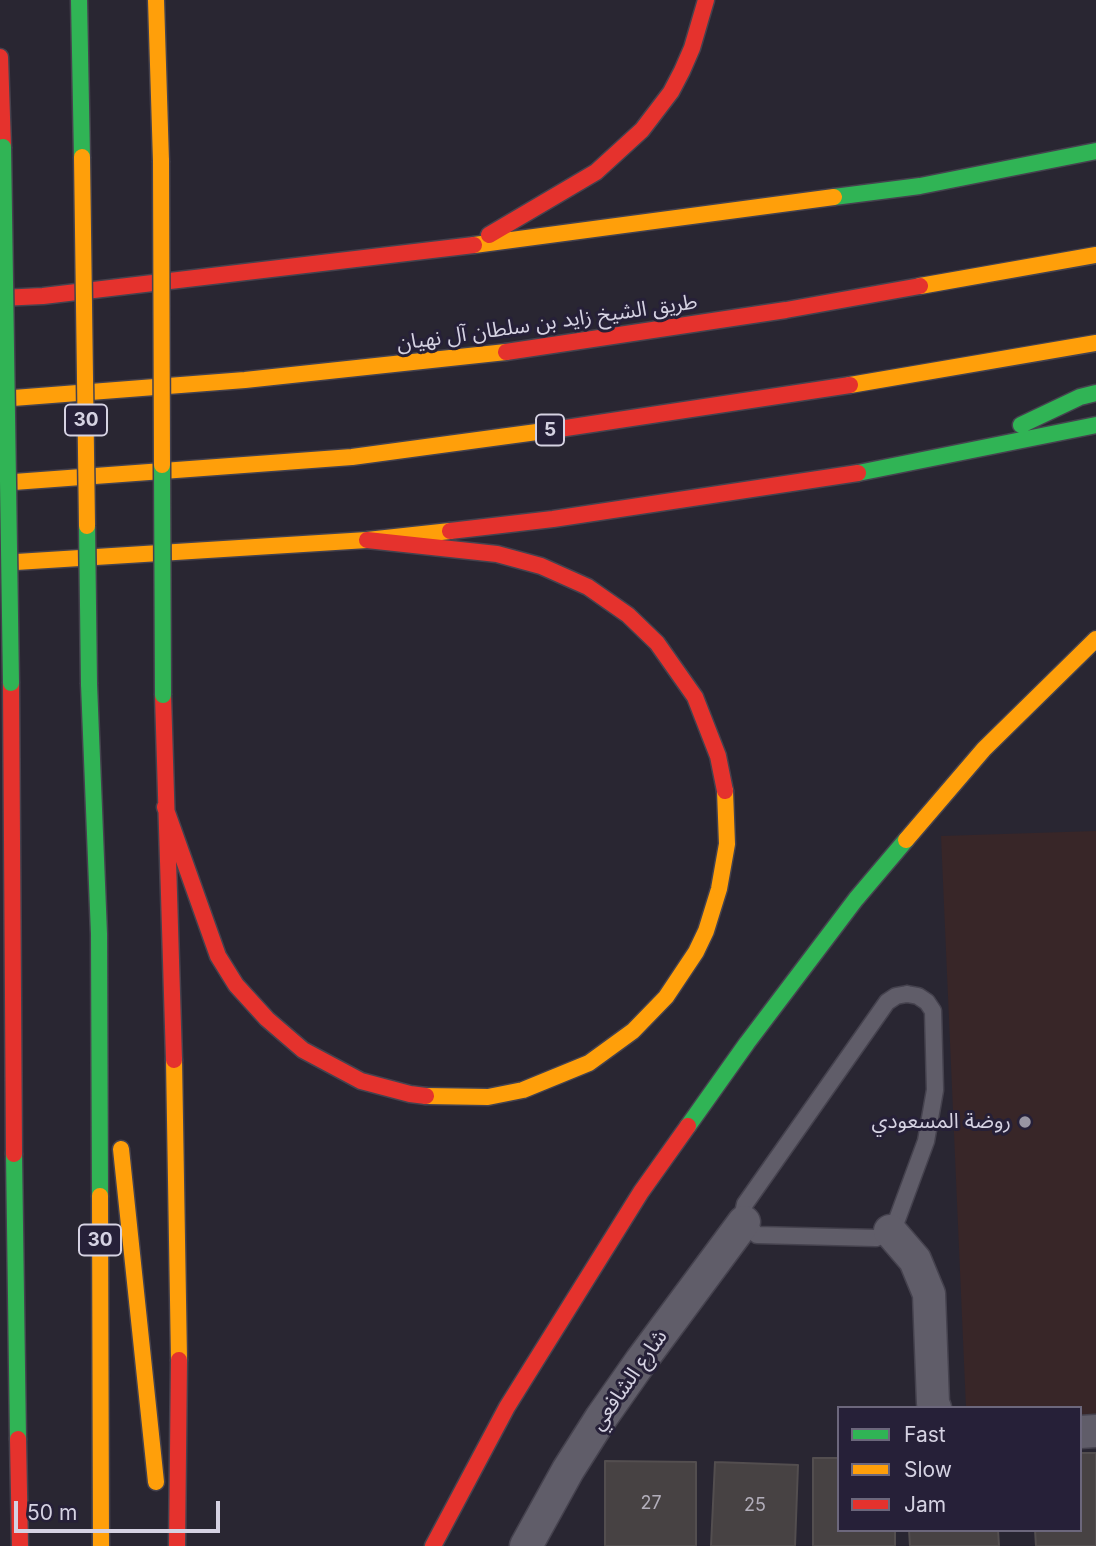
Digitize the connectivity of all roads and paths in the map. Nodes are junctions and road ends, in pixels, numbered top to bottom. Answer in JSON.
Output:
{"nodes":[{"id":1,"x":79,"y":0,"type":"edge"},
{"id":2,"x":706,"y":0,"type":"edge"},
{"id":3,"x":156,"y":2,"type":"edge"},
{"id":4,"x":0,"y":57,"type":"edge"},
{"id":5,"x":1096,"y":151,"type":"edge"},
{"id":6,"x":472,"y":245,"type":"junction"},
{"id":7,"x":1096,"y":255,"type":"edge"},
{"id":8,"x":0,"y":298,"type":"edge"},
{"id":9,"x":1096,"y":343,"type":"edge"},
{"id":10,"x":1096,"y":393,"type":"edge"},
{"id":11,"x":0,"y":399,"type":"edge"},
{"id":12,"x":1096,"y":425,"type":"edge"},
{"id":13,"x":965,"y":452,"type":"junction"},
{"id":14,"x":0,"y":483,"type":"edge"},
{"id":15,"x":367,"y":540,"type":"junction"},
{"id":16,"x":0,"y":563,"type":"edge"},
{"id":17,"x":1096,"y":639,"type":"edge"},
{"id":18,"x":164,"y":807,"type":"junction"},
{"id":19,"x":99,"y":934,"type":"junction"},
{"id":20,"x":12,"y":986,"type":"junction"},
{"id":21,"x":0,"y":1053,"type":"edge"},
{"id":22,"x":116,"y":1101,"type":"dead end"},
{"id":23,"x":119,"y":1129,"type":"dead end"},
{"id":24,"x":744,"y":1222,"type":"junction"},
{"id":25,"x":890,"y":1231,"type":"junction"},
{"id":26,"x":934,"y":1406,"type":"edge"},
{"id":27,"x":159,"y":1504,"type":"dead end"},
{"id":28,"x":20,"y":1546,"type":"edge"},
{"id":29,"x":101,"y":1546,"type":"edge"},
{"id":30,"x":177,"y":1546,"type":"edge"},
{"id":31,"x":433,"y":1546,"type":"edge"},
{"id":32,"x":526,"y":1546,"type":"edge"}],
"edges":[{"from":1,"to":19,"type":"highway","number":"30","bridge":true},
{"from":2,"to":6,"type":"highway"},
{"from":3,"to":18,"type":"highway","bridge":true},
{"from":4,"to":20,"type":"highway","bridge":true},
{"from":5,"to":6,"type":"highway"},
{"from":6,"to":8,"type":"highway"},
{"from":7,"to":11,"type":"highway","name":"طريق الشيخ زايد بن سلطان آل نهيان"},
{"from":9,"to":14,"type":"highway","number":"5"},
{"from":10,"to":13,"type":"highway"},
{"from":12,"to":13,"type":"highway"},
{"from":13,"to":15,"type":"highway"},
{"from":15,"to":16,"type":"highway"},
{"from":15,"to":18,"type":"highway"},
{"from":17,"to":31,"type":"highway"},
{"from":18,"to":30,"type":"highway"},
{"from":19,"to":22,"type":"highway"},
{"from":19,"to":29,"type":"highway","number":"30"},
{"from":20,"to":21,"type":"highway"},
{"from":20,"to":28,"type":"highway"},
{"from":23,"to":27,"type":"highway"},
{"from":24,"to":25,"type":"lane"},
{"from":24,"to":25,"type":"lane"},
{"from":24,"to":32,"type":"street","name":"شارع الشافعي"},
{"from":25,"to":26,"type":"street"}]}
